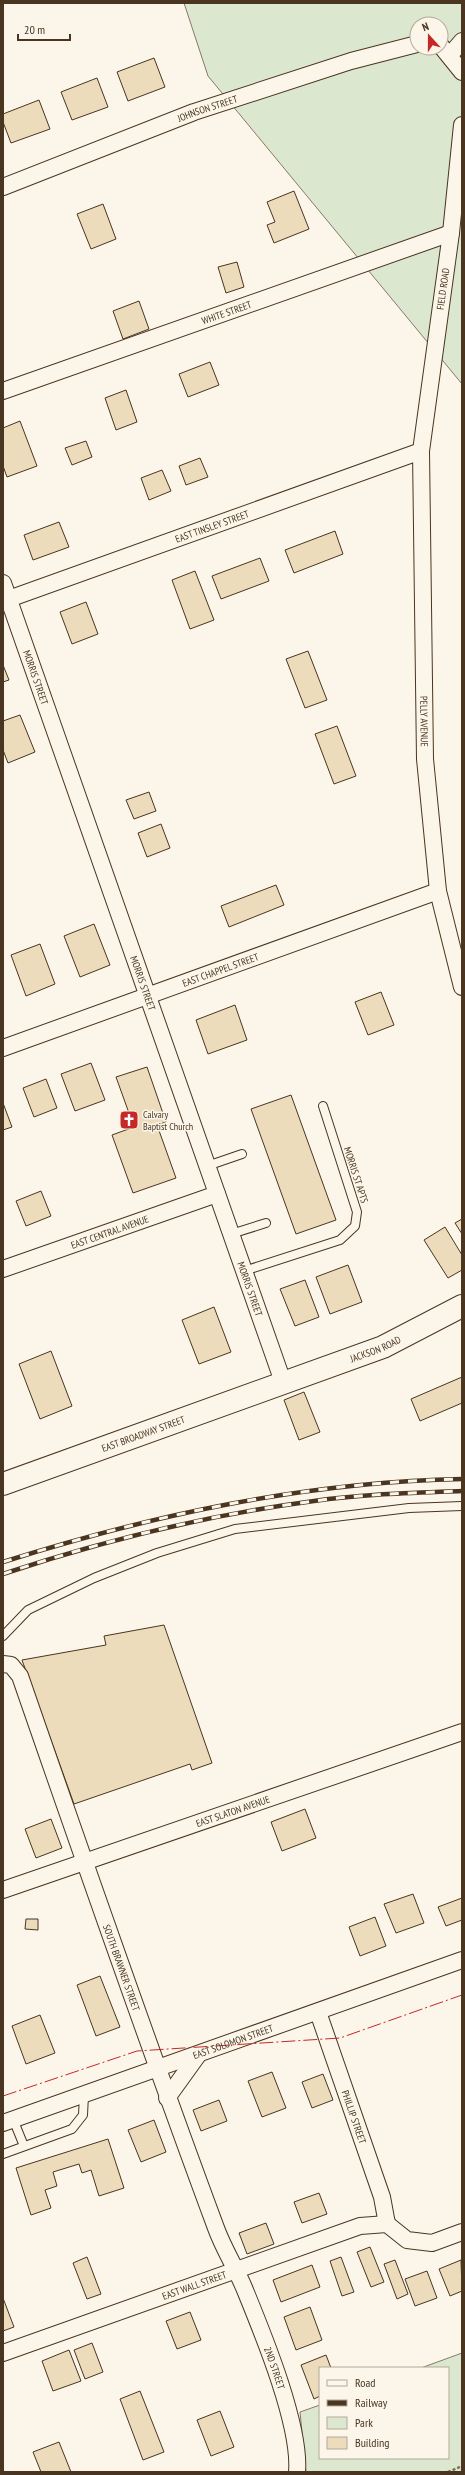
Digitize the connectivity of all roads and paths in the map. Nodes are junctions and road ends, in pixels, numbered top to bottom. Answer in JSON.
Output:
{"nodes":[{"id":1,"x":462,"y":41,"type":"edge"},
{"id":2,"x":409,"y":46,"type":"edge"},
{"id":3,"x":449,"y":48,"type":"edge"},
{"id":4,"x":449,"y":55,"type":"edge"},
{"id":5,"x":462,"y":72,"type":"edge"},
{"id":6,"x":462,"y":125,"type":"edge"},
{"id":7,"x":3,"y":187,"type":"edge"},
{"id":8,"x":450,"y":233,"type":"junction"},
{"id":9,"x":3,"y":392,"type":"edge"},
{"id":10,"x":421,"y":452,"type":"junction"},
{"id":11,"x":3,"y":583,"type":"edge"},
{"id":12,"x":6,"y":600,"type":"edge"},
{"id":13,"x":438,"y":891,"type":"junction"},
{"id":14,"x":462,"y":987,"type":"edge"},
{"id":15,"x":150,"y":997,"type":"junction"},
{"id":16,"x":3,"y":1048,"type":"edge"},
{"id":17,"x":323,"y":1106,"type":"dead end"},
{"id":18,"x":242,"y":1154,"type":"dead end"},
{"id":19,"x":207,"y":1166,"type":"junction"},
{"id":20,"x":217,"y":1194,"type":"junction"},
{"id":21,"x":266,"y":1223,"type":"dead end"},
{"id":22,"x":231,"y":1234,"type":"junction"},
{"id":23,"x":3,"y":1268,"type":"edge"},
{"id":24,"x":244,"y":1271,"type":"junction"},
{"id":25,"x":459,"y":1310,"type":"edge"},
{"id":26,"x":284,"y":1382,"type":"junction"},
{"id":27,"x":3,"y":1484,"type":"edge"},
{"id":28,"x":462,"y":1506,"type":"edge"},
{"id":29,"x":3,"y":1636,"type":"edge"},
{"id":30,"x":7,"y":1664,"type":"edge"},
{"id":31,"x":462,"y":1732,"type":"edge"},
{"id":32,"x":84,"y":1861,"type":"junction"},
{"id":33,"x":3,"y":1890,"type":"edge"},
{"id":34,"x":462,"y":1960,"type":"edge"},
{"id":35,"x":318,"y":2012,"type":"junction"},
{"id":36,"x":198,"y":2055,"type":"junction"},
{"id":37,"x":157,"y":2070,"type":"junction"},
{"id":38,"x":84,"y":2095,"type":"junction"},
{"id":39,"x":167,"y":2098,"type":"junction"},
{"id":40,"x":8,"y":2121,"type":"edge"},
{"id":41,"x":24,"y":2146,"type":"junction"},
{"id":42,"x":3,"y":2154,"type":"edge"},
{"id":43,"x":387,"y":2224,"type":"junction"},
{"id":44,"x":462,"y":2232,"type":"edge"},
{"id":45,"x":234,"y":2269,"type":"junction"},
{"id":46,"x":3,"y":2352,"type":"edge"},
{"id":47,"x":462,"y":2466,"type":"edge"},
{"id":48,"x":297,"y":2472,"type":"edge"},
{"id":49,"x":448,"y":2472,"type":"edge"}],
"edges":[{"from":1,"to":3,"type":"street"},
{"from":2,"to":7,"type":"street","name":"JOHNSON STREET"},
{"from":4,"to":5,"type":"street"},
{"from":6,"to":8,"type":"street","name":"FIELD ROAD"},
{"from":8,"to":9,"type":"street","name":"WHITE STREET"},
{"from":8,"to":10,"type":"street","name":"FIELD ROAD"},
{"from":10,"to":12,"type":"street","name":"EAST TINSLEY STREET"},
{"from":10,"to":13,"type":"street","name":"PELLY AVENUE"},
{"from":11,"to":12,"type":"street","name":"MORRIS STREET"},
{"from":12,"to":15,"type":"street","name":"MORRIS STREET"},
{"from":13,"to":14,"type":"street","name":"PELLY AVENUE"},
{"from":13,"to":15,"type":"street","name":"EAST CHAPPEL STREET"},
{"from":15,"to":16,"type":"street","name":"EAST CHAPPEL STREET"},
{"from":15,"to":19,"type":"street","name":"MORRIS STREET"},
{"from":17,"to":24,"type":"lane","name":"MORRIS ST APTS"},
{"from":18,"to":19,"type":"lane"},
{"from":19,"to":20,"type":"street","name":"MORRIS STREET"},
{"from":20,"to":22,"type":"street","name":"MORRIS STREET"},
{"from":20,"to":23,"type":"street","name":"EAST CENTRAL AVENUE"},
{"from":21,"to":22,"type":"lane"},
{"from":22,"to":24,"type":"street","name":"MORRIS STREET"},
{"from":24,"to":26,"type":"street","name":"MORRIS STREET"},
{"from":25,"to":26,"type":"main road","name":"JACKSON ROAD"},
{"from":26,"to":27,"type":"main road","name":"EAST BROADWAY STREET"},
{"from":28,"to":29,"type":"lane"},
{"from":30,"to":32,"type":"street","name":"SOUTH BRAWNER STREET"},
{"from":31,"to":32,"type":"street","name":"EAST SLATON AVENUE"},
{"from":32,"to":33,"type":"street","name":"EAST SLATON AVENUE"},
{"from":32,"to":37,"type":"street","name":"SOUTH BRAWNER STREET"},
{"from":34,"to":35,"type":"street","name":"EAST SOLOMON STREET"},
{"from":35,"to":36,"type":"street","name":"EAST SOLOMON STREET"},
{"from":35,"to":43,"type":"street","name":"PHILLIP STREET"},
{"from":36,"to":37,"type":"street","name":"EAST SOLOMON STREET"},
{"from":36,"to":39,"type":"street"},
{"from":37,"to":38,"type":"street","name":"EAST SOLOMON STREET"},
{"from":37,"to":39,"type":"street","name":"SOUTH BRAWNER STREET"},
{"from":38,"to":40,"type":"street","name":"EAST SOLOMON STREET"},
{"from":38,"to":41,"type":"lane"},
{"from":39,"to":45,"type":"street","name":"SOUTH BRAWNER STREET"},
{"from":40,"to":41,"type":"lane"},
{"from":41,"to":42,"type":"lane"},
{"from":43,"to":44,"type":"street"},
{"from":43,"to":45,"type":"street","name":"EAST WALL STREET"},
{"from":45,"to":46,"type":"street","name":"EAST WALL STREET"},
{"from":45,"to":48,"type":"street","name":"2ND STREET"},
{"from":47,"to":49,"type":"path"}]}
